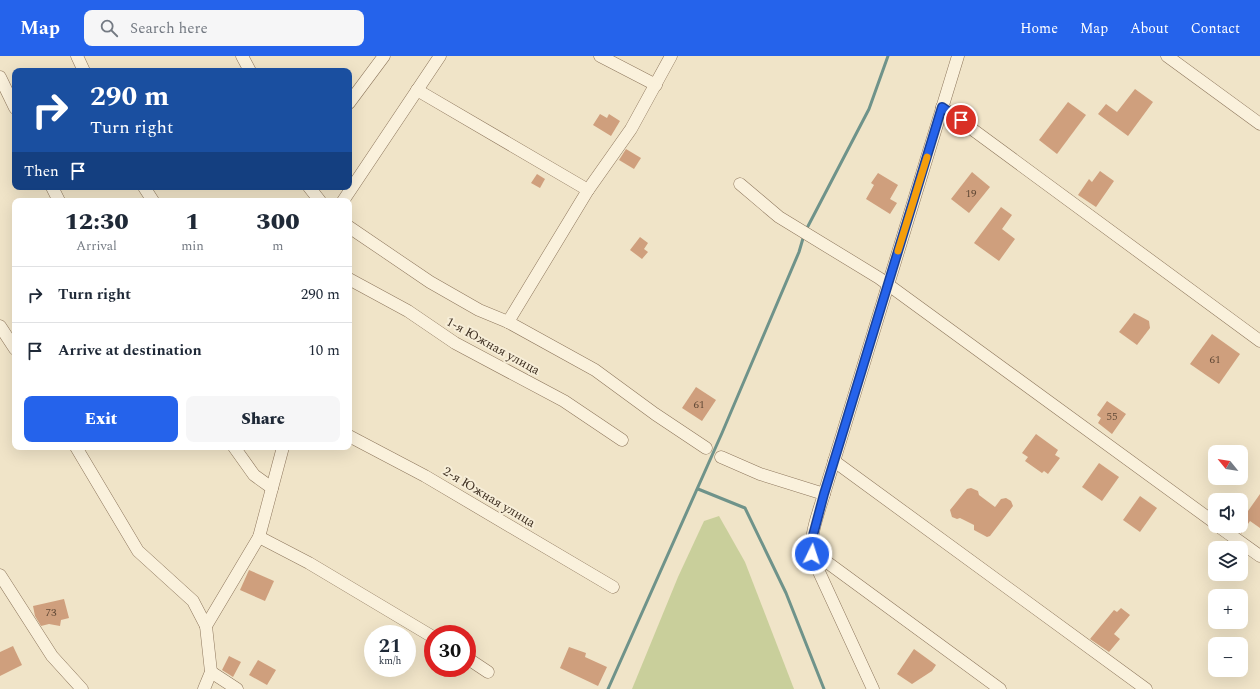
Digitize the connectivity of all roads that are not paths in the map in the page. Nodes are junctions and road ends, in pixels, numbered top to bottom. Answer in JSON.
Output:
{"nodes":[{"id":1,"x":77,"y":56,"type":"edge"},
{"id":2,"x":242,"y":56,"type":"edge"},
{"id":3,"x":384,"y":56,"type":"edge"},
{"id":4,"x":440,"y":56,"type":"edge"},
{"id":5,"x":600,"y":56,"type":"edge"},
{"id":6,"x":671,"y":56,"type":"edge"},
{"id":7,"x":958,"y":56,"type":"edge"},
{"id":8,"x":1167,"y":56,"type":"edge"},
{"id":9,"x":83,"y":68,"type":"edge"},
{"id":10,"x":248,"y":68,"type":"edge"},
{"id":11,"x":0,"y":77,"type":"edge"},
{"id":12,"x":656,"y":85,"type":"junction"},
{"id":13,"x":417,"y":90,"type":"junction"},
{"id":14,"x":352,"y":99,"type":"edge"},
{"id":15,"x":12,"y":102,"type":"edge"},
{"id":16,"x":942,"y":107,"type":"junction"},
{"id":17,"x":1260,"y":124,"type":"edge"},
{"id":18,"x":740,"y":184,"type":"dead end"},
{"id":19,"x":352,"y":188,"type":"edge"},
{"id":20,"x":311,"y":190,"type":"edge"},
{"id":21,"x":588,"y":190,"type":"junction"},
{"id":22,"x":318,"y":198,"type":"edge"},
{"id":23,"x":352,"y":229,"type":"edge"},
{"id":24,"x":352,"y":281,"type":"edge"},
{"id":25,"x":888,"y":284,"type":"junction"},
{"id":26,"x":508,"y":322,"type":"junction"},
{"id":27,"x":0,"y":326,"type":"edge"},
{"id":28,"x":1260,"y":341,"type":"edge"},
{"id":29,"x":12,"y":344,"type":"edge"},
{"id":30,"x":352,"y":438,"type":"edge"},
{"id":31,"x":622,"y":440,"type":"dead end"},
{"id":32,"x":706,"y":448,"type":"dead end"},
{"id":33,"x":78,"y":450,"type":"edge"},
{"id":34,"x":236,"y":450,"type":"edge"},
{"id":35,"x":281,"y":450,"type":"edge"},
{"id":36,"x":722,"y":457,"type":"dead end"},
{"id":37,"x":834,"y":460,"type":"junction"},
{"id":38,"x":272,"y":488,"type":"junction"},
{"id":39,"x":824,"y":494,"type":"junction"},
{"id":40,"x":1208,"y":519,"type":"edge"},
{"id":41,"x":1228,"y":533,"type":"edge"},
{"id":42,"x":259,"y":537,"type":"junction"},
{"id":43,"x":813,"y":556,"type":"junction"},
{"id":44,"x":1260,"y":556,"type":"edge"},
{"id":45,"x":0,"y":575,"type":"edge"},
{"id":46,"x":613,"y":587,"type":"dead end"},
{"id":47,"x":206,"y":626,"type":"junction"},
{"id":48,"x":424,"y":632,"type":"edge"},
{"id":49,"x":476,"y":664,"type":"edge"},
{"id":50,"x":211,"y":672,"type":"junction"},
{"id":51,"x":488,"y":672,"type":"dead end"},
{"id":52,"x":82,"y":689,"type":"edge"},
{"id":53,"x":204,"y":689,"type":"edge"},
{"id":54,"x":236,"y":689,"type":"edge"},
{"id":55,"x":873,"y":689,"type":"edge"},
{"id":56,"x":1000,"y":689,"type":"edge"},
{"id":57,"x":1146,"y":689,"type":"edge"}],
"edges":[{"from":1,"to":9,"type":"street"},
{"from":2,"to":10,"type":"street"},
{"from":3,"to":14,"type":"street"},
{"from":4,"to":13,"type":"street"},
{"from":5,"to":12,"type":"street"},
{"from":6,"to":12,"type":"street"},
{"from":7,"to":16,"type":"street"},
{"from":8,"to":17,"type":"street"},
{"from":11,"to":15,"type":"street"},
{"from":12,"to":21,"type":"street"},
{"from":13,"to":19,"type":"street"},
{"from":13,"to":21,"type":"street"},
{"from":16,"to":25,"type":"street"},
{"from":16,"to":28,"type":"street"},
{"from":18,"to":25,"type":"street"},
{"from":20,"to":22,"type":"street"},
{"from":21,"to":26,"type":"street"},
{"from":23,"to":26,"type":"street"},
{"from":24,"to":31,"type":"street","name":"1-я Южная улица"},
{"from":25,"to":37,"type":"street"},
{"from":25,"to":40,"type":"street"},
{"from":26,"to":32,"type":"street"},
{"from":27,"to":29,"type":"street"},
{"from":30,"to":46,"type":"street","name":"2-я Южная улица"},
{"from":33,"to":47,"type":"street"},
{"from":34,"to":38,"type":"street"},
{"from":35,"to":38,"type":"street"},
{"from":36,"to":39,"type":"street"},
{"from":37,"to":39,"type":"street"},
{"from":37,"to":57,"type":"street"},
{"from":38,"to":42,"type":"street"},
{"from":39,"to":43,"type":"street"},
{"from":41,"to":44,"type":"street"},
{"from":42,"to":47,"type":"street"},
{"from":42,"to":48,"type":"street"},
{"from":43,"to":55,"type":"street"},
{"from":43,"to":56,"type":"street"},
{"from":45,"to":52,"type":"street"},
{"from":47,"to":50,"type":"street"},
{"from":49,"to":51,"type":"street"},
{"from":50,"to":53,"type":"street"},
{"from":50,"to":54,"type":"street"}]}
